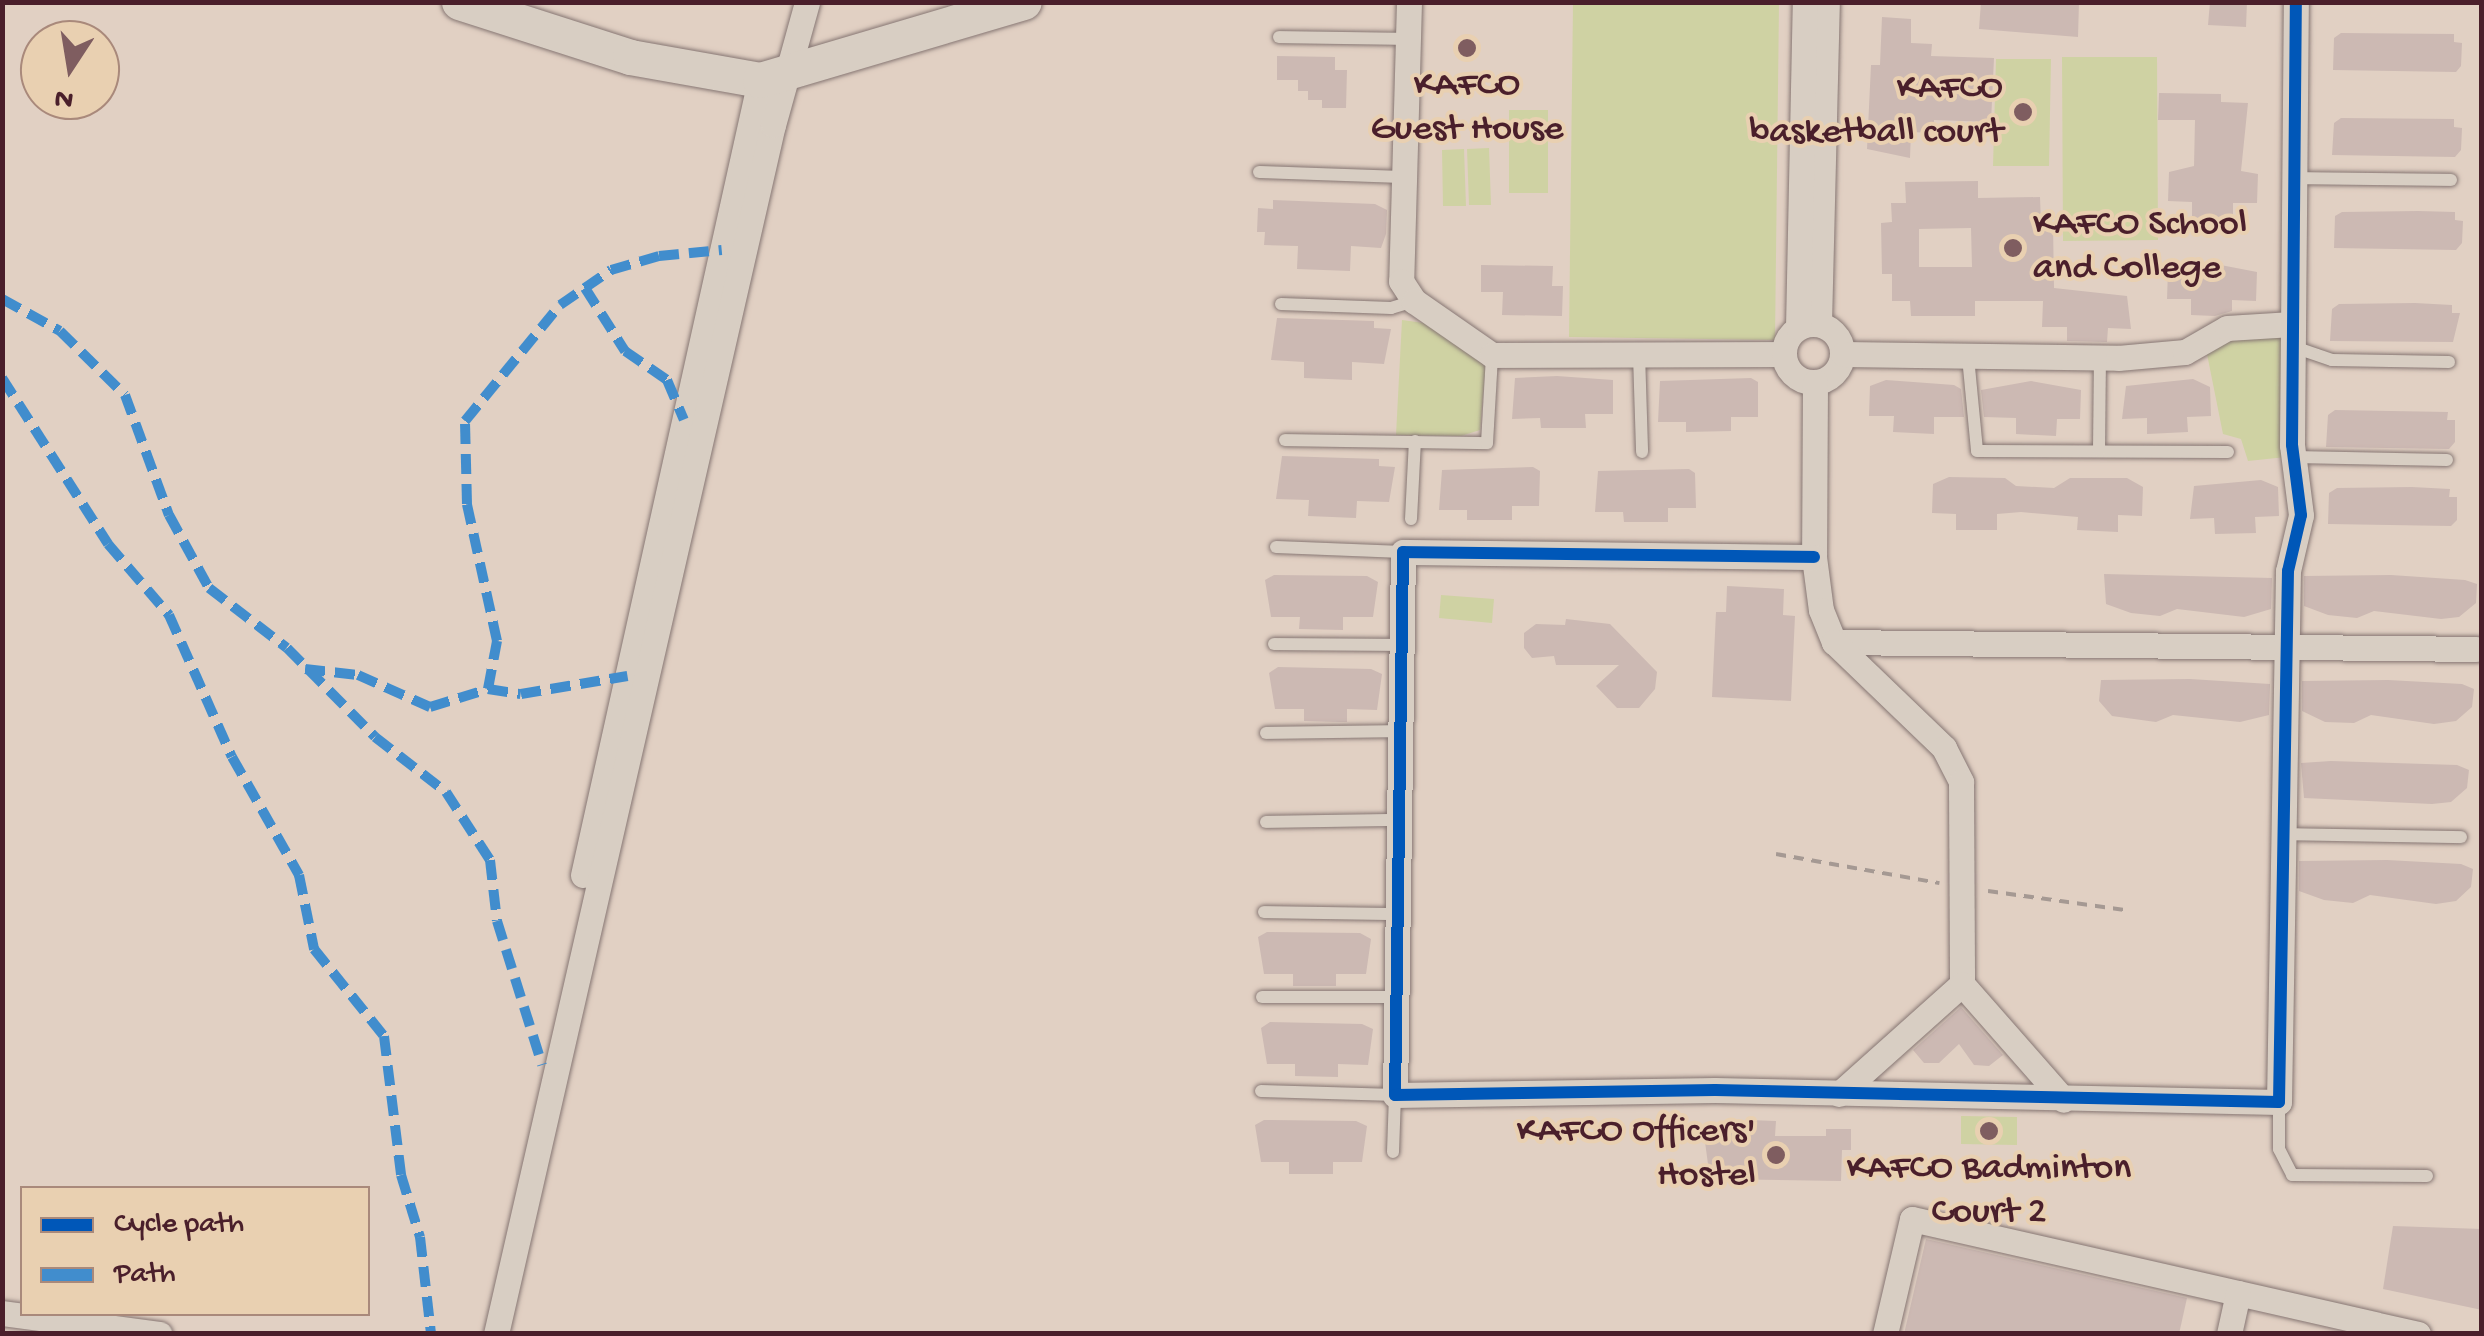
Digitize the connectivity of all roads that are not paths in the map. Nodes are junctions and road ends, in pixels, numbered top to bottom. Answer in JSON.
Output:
{"nodes":[{"id":1,"x":459,"y":2,"type":"edge"},
{"id":2,"x":807,"y":2,"type":"edge"},
{"id":3,"x":1024,"y":2,"type":"edge"},
{"id":4,"x":1410,"y":2,"type":"edge"},
{"id":5,"x":1805,"y":2,"type":"edge"},
{"id":6,"x":1827,"y":2,"type":"edge"},
{"id":7,"x":2296,"y":2,"type":"edge"},
{"id":8,"x":1280,"y":37,"type":"dead end"},
{"id":9,"x":1407,"y":39,"type":"junction"},
{"id":10,"x":772,"y":76,"type":"junction"},
{"id":11,"x":1259,"y":172,"type":"dead end"},
{"id":12,"x":1404,"y":177,"type":"junction"},
{"id":13,"x":2294,"y":178,"type":"junction"},
{"id":14,"x":2451,"y":180,"type":"dead end"},
{"id":15,"x":1414,"y":301,"type":"junction"},
{"id":16,"x":1281,"y":304,"type":"dead end"},
{"id":17,"x":1808,"y":326,"type":"junction"},
{"id":18,"x":2292,"y":335,"type":"junction"},
{"id":19,"x":1639,"y":354,"type":"junction"},
{"id":20,"x":1783,"y":354,"type":"junction"},
{"id":21,"x":1843,"y":354,"type":"junction"},
{"id":22,"x":1492,"y":355,"type":"junction"},
{"id":23,"x":1968,"y":357,"type":"junction"},
{"id":24,"x":2100,"y":358,"type":"junction"},
{"id":25,"x":2449,"y":362,"type":"dead end"},
{"id":26,"x":1815,"y":382,"type":"junction"},
{"id":27,"x":1285,"y":440,"type":"dead end"},
{"id":28,"x":1415,"y":442,"type":"junction"},
{"id":29,"x":2099,"y":451,"type":"junction"},
{"id":30,"x":1642,"y":452,"type":"dead end"},
{"id":31,"x":2228,"y":452,"type":"dead end"},
{"id":32,"x":2294,"y":457,"type":"junction"},
{"id":33,"x":2447,"y":460,"type":"dead end"},
{"id":34,"x":1412,"y":520,"type":"dead end"},
{"id":35,"x":1276,"y":547,"type":"dead end"},
{"id":36,"x":1403,"y":552,"type":"junction"},
{"id":37,"x":1814,"y":557,"type":"junction"},
{"id":38,"x":1834,"y":642,"type":"junction"},
{"id":39,"x":1274,"y":644,"type":"dead end"},
{"id":40,"x":1402,"y":645,"type":"junction"},
{"id":41,"x":2288,"y":647,"type":"junction"},
{"id":42,"x":2476,"y":649,"type":"dead end"},
{"id":43,"x":1401,"y":730,"type":"junction"},
{"id":44,"x":1266,"y":732,"type":"dead end"},
{"id":45,"x":1399,"y":820,"type":"junction"},
{"id":46,"x":1266,"y":822,"type":"dead end"},
{"id":47,"x":2284,"y":834,"type":"junction"},
{"id":48,"x":2461,"y":838,"type":"dead end"},
{"id":49,"x":1264,"y":912,"type":"dead end"},
{"id":50,"x":1398,"y":914,"type":"junction"},
{"id":51,"x":1962,"y":984,"type":"junction"},
{"id":52,"x":1396,"y":997,"type":"junction"},
{"id":53,"x":1262,"y":998,"type":"dead end"},
{"id":54,"x":1260,"y":1091,"type":"dead end"},
{"id":55,"x":1839,"y":1094,"type":"junction"},
{"id":56,"x":1395,"y":1095,"type":"junction"},
{"id":57,"x":2064,"y":1100,"type":"junction"},
{"id":58,"x":2279,"y":1102,"type":"junction"},
{"id":59,"x":1393,"y":1152,"type":"dead end"},
{"id":60,"x":2426,"y":1176,"type":"dead end"},
{"id":61,"x":2238,"y":1293,"type":"junction"},
{"id":62,"x":25,"y":1316,"type":"edge"},
{"id":63,"x":160,"y":1334,"type":"edge"},
{"id":64,"x":480,"y":1334,"type":"edge"},
{"id":65,"x":496,"y":1334,"type":"edge"},
{"id":66,"x":1884,"y":1334,"type":"edge"},
{"id":67,"x":2229,"y":1334,"type":"edge"},
{"id":68,"x":2418,"y":1334,"type":"edge"}],
"edges":[{"from":1,"to":10,"type":"main road"},
{"from":2,"to":10,"type":"street"},
{"from":3,"to":10,"type":"main road"},
{"from":4,"to":9,"type":"street"},
{"from":5,"to":17,"type":"street"},
{"from":6,"to":17,"type":"street"},
{"from":7,"to":13,"type":"street"},
{"from":8,"to":9,"type":"lane"},
{"from":9,"to":12,"type":"street"},
{"from":10,"to":64,"type":"street"},
{"from":10,"to":65,"type":"street"},
{"from":11,"to":12,"type":"lane"},
{"from":12,"to":15,"type":"street"},
{"from":13,"to":14,"type":"lane"},
{"from":13,"to":18,"type":"street"},
{"from":15,"to":16,"type":"lane"},
{"from":15,"to":22,"type":"street"},
{"from":17,"to":20,"type":"street"},
{"from":17,"to":21,"type":"street"},
{"from":18,"to":24,"type":"street"},
{"from":18,"to":25,"type":"lane"},
{"from":18,"to":32,"type":"street"},
{"from":19,"to":20,"type":"street"},
{"from":19,"to":22,"type":"street"},
{"from":19,"to":30,"type":"lane"},
{"from":20,"to":26,"type":"street"},
{"from":21,"to":23,"type":"street"},
{"from":21,"to":26,"type":"street"},
{"from":22,"to":28,"type":"lane"},
{"from":23,"to":24,"type":"street"},
{"from":23,"to":29,"type":"lane"},
{"from":24,"to":29,"type":"lane"},
{"from":26,"to":37,"type":"street"},
{"from":27,"to":28,"type":"lane"},
{"from":28,"to":34,"type":"lane"},
{"from":29,"to":31,"type":"lane"},
{"from":32,"to":33,"type":"lane"},
{"from":32,"to":41,"type":"street"},
{"from":35,"to":36,"type":"lane"},
{"from":36,"to":37,"type":"street"},
{"from":36,"to":40,"type":"street"},
{"from":37,"to":38,"type":"street"},
{"from":38,"to":41,"type":"street"},
{"from":38,"to":51,"type":"street"},
{"from":39,"to":40,"type":"lane"},
{"from":40,"to":43,"type":"street"},
{"from":41,"to":42,"type":"street"},
{"from":41,"to":47,"type":"street"},
{"from":43,"to":44,"type":"lane"},
{"from":43,"to":45,"type":"street"},
{"from":45,"to":46,"type":"lane"},
{"from":45,"to":50,"type":"street"},
{"from":47,"to":48,"type":"lane"},
{"from":47,"to":58,"type":"street"},
{"from":49,"to":50,"type":"lane"},
{"from":50,"to":52,"type":"street"},
{"from":51,"to":55,"type":"street"},
{"from":51,"to":57,"type":"street"},
{"from":52,"to":53,"type":"lane"},
{"from":52,"to":56,"type":"street"},
{"from":54,"to":56,"type":"lane"},
{"from":55,"to":56,"type":"street"},
{"from":55,"to":57,"type":"street"},
{"from":56,"to":59,"type":"lane"},
{"from":57,"to":58,"type":"street"},
{"from":58,"to":60,"type":"lane"},
{"from":61,"to":66,"type":"street"},
{"from":61,"to":67,"type":"street"},
{"from":61,"to":68,"type":"street"},
{"from":62,"to":63,"type":"street"}]}
